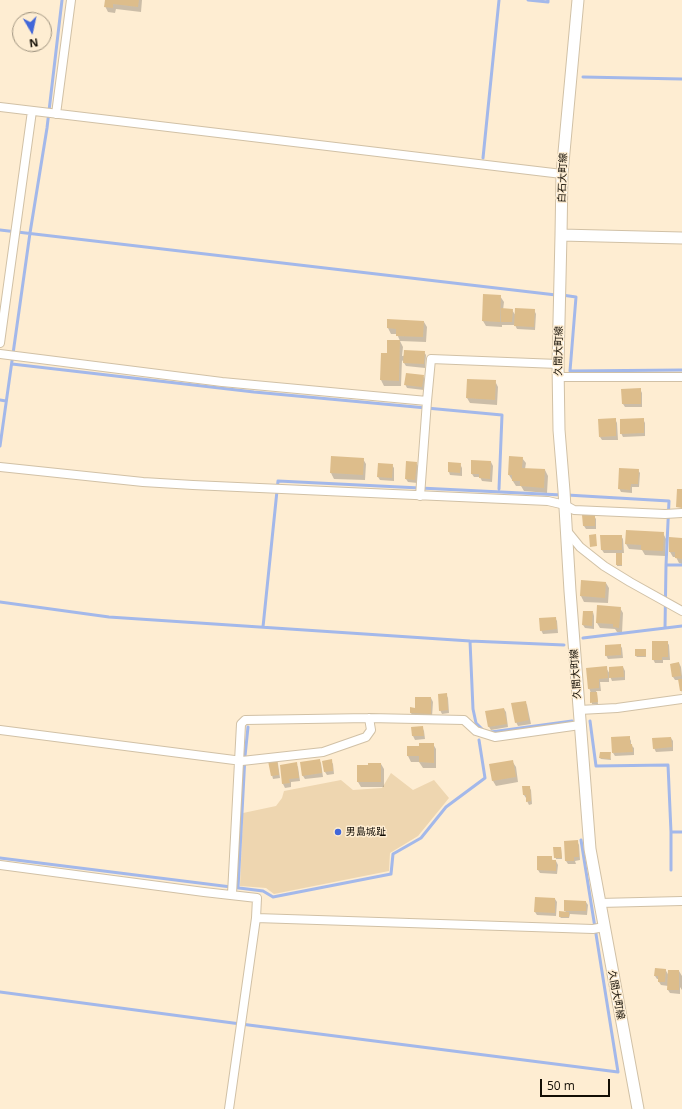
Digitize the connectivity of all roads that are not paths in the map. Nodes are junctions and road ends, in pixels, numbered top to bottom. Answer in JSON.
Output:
{"nodes":[{"id":1,"x":71,"y":0,"type":"edge"},
{"id":2,"x":578,"y":0,"type":"edge"},
{"id":3,"x":0,"y":107,"type":"edge"},
{"id":4,"x":32,"y":111,"type":"junction"},
{"id":5,"x":55,"y":114,"type":"junction"},
{"id":6,"x":562,"y":174,"type":"junction"},
{"id":7,"x":561,"y":236,"type":"junction"},
{"id":8,"x":682,"y":238,"type":"edge"},
{"id":9,"x":1,"y":328,"type":"edge"},
{"id":10,"x":0,"y":343,"type":"edge"},
{"id":11,"x":0,"y":354,"type":"edge"},
{"id":12,"x":558,"y":364,"type":"junction"},
{"id":13,"x":559,"y":377,"type":"junction"},
{"id":14,"x":682,"y":377,"type":"edge"},
{"id":15,"x":427,"y":406,"type":"junction"},
{"id":16,"x":0,"y":467,"type":"edge"},
{"id":17,"x":420,"y":490,"type":"junction"},
{"id":18,"x":564,"y":498,"type":"junction"},
{"id":19,"x":682,"y":513,"type":"edge"},
{"id":20,"x":567,"y":531,"type":"junction"},
{"id":21,"x":682,"y":611,"type":"edge"},
{"id":22,"x":682,"y":699,"type":"edge"},
{"id":23,"x":579,"y":710,"type":"junction"},
{"id":24,"x":369,"y":718,"type":"junction"},
{"id":25,"x":580,"y":725,"type":"junction"},
{"id":26,"x":0,"y":730,"type":"edge"},
{"id":27,"x":243,"y":761,"type":"junction"},
{"id":28,"x":0,"y":865,"type":"edge"},
{"id":29,"x":232,"y":894,"type":"junction"},
{"id":30,"x":682,"y":901,"type":"edge"},
{"id":31,"x":599,"y":903,"type":"junction"},
{"id":32,"x":256,"y":918,"type":"junction"},
{"id":33,"x":599,"y":928,"type":"junction"},
{"id":34,"x":228,"y":1109,"type":"edge"},
{"id":35,"x":638,"y":1109,"type":"edge"}],
"edges":[{"from":1,"to":5,"type":"street"},
{"from":2,"to":6,"type":"main road","name":"白石大町線"},
{"from":3,"to":4,"type":"street"},
{"from":4,"to":5,"type":"street"},
{"from":4,"to":9,"type":"street"},
{"from":5,"to":6,"type":"street"},
{"from":6,"to":7,"type":"main road","name":"白石大町線"},
{"from":7,"to":8,"type":"main road"},
{"from":7,"to":12,"type":"main road","name":"久間大町線"},
{"from":9,"to":10,"type":"street"},
{"from":11,"to":15,"type":"street"},
{"from":12,"to":13,"type":"main road","name":"久間大町線"},
{"from":12,"to":15,"type":"street"},
{"from":13,"to":14,"type":"street"},
{"from":13,"to":18,"type":"main road","name":"久間大町線"},
{"from":15,"to":17,"type":"street"},
{"from":16,"to":17,"type":"street"},
{"from":17,"to":18,"type":"street"},
{"from":18,"to":19,"type":"street"},
{"from":18,"to":20,"type":"main road","name":"久間大町線"},
{"from":20,"to":21,"type":"street"},
{"from":20,"to":23,"type":"main road","name":"久間大町線"},
{"from":22,"to":23,"type":"street"},
{"from":23,"to":25,"type":"main road","name":"久間大町線"},
{"from":24,"to":25,"type":"street"},
{"from":24,"to":27,"type":"street"},
{"from":24,"to":27,"type":"street"},
{"from":25,"to":31,"type":"main road","name":"久間大町線"},
{"from":26,"to":27,"type":"street"},
{"from":27,"to":29,"type":"street"},
{"from":28,"to":29,"type":"street"},
{"from":29,"to":32,"type":"street"},
{"from":30,"to":31,"type":"street"},
{"from":31,"to":33,"type":"main road","name":"久間大町線"},
{"from":32,"to":33,"type":"street"},
{"from":32,"to":34,"type":"street"},
{"from":33,"to":35,"type":"main road","name":"久間大町線"}]}
